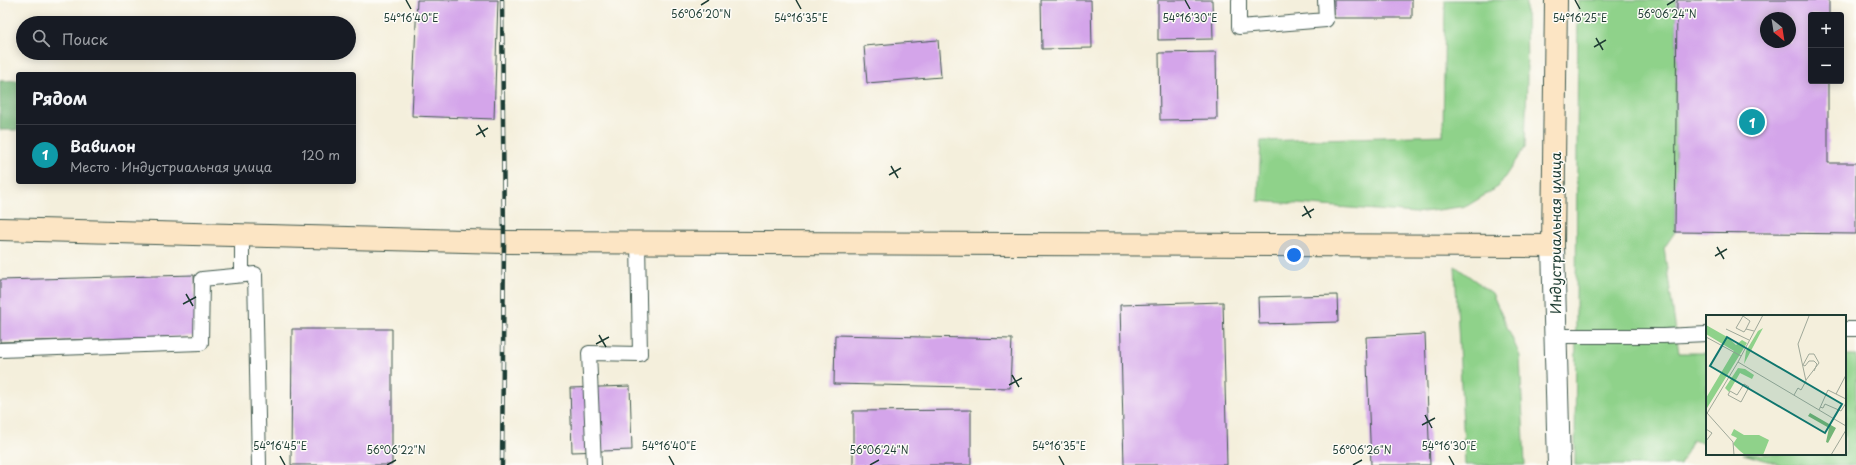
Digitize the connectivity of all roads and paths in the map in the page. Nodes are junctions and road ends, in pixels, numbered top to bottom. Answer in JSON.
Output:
{"nodes":[{"id":1,"x":1239,"y":0,"type":"edge"},
{"id":2,"x":1326,"y":0,"type":"edge"},
{"id":3,"x":1556,"y":0,"type":"edge"},
{"id":4,"x":0,"y":229,"type":"edge"},
{"id":5,"x":242,"y":234,"type":"junction"},
{"id":6,"x":638,"y":242,"type":"junction"},
{"id":7,"x":1554,"y":246,"type":"junction"},
{"id":8,"x":242,"y":274,"type":"junction"},
{"id":9,"x":1706,"y":334,"type":"edge"},
{"id":10,"x":1556,"y":336,"type":"junction"},
{"id":11,"x":0,"y":350,"type":"edge"},
{"id":12,"x":259,"y":465,"type":"edge"},
{"id":13,"x":594,"y":465,"type":"edge"},
{"id":14,"x":1559,"y":465,"type":"edge"}],
"edges":[{"from":1,"to":2,"type":"lane"},
{"from":3,"to":7,"type":"main road","name":"Индустриальная улица"},
{"from":4,"to":5,"type":"main road"},
{"from":5,"to":6,"type":"main road"},
{"from":5,"to":8,"type":"lane"},
{"from":6,"to":7,"type":"main road"},
{"from":6,"to":13,"type":"lane"},
{"from":7,"to":10,"type":"street","name":"Индустриальная улица"},
{"from":8,"to":11,"type":"lane"},
{"from":8,"to":12,"type":"lane"},
{"from":9,"to":10,"type":"lane"},
{"from":10,"to":14,"type":"street","name":"Индустриальная улица"}]}
